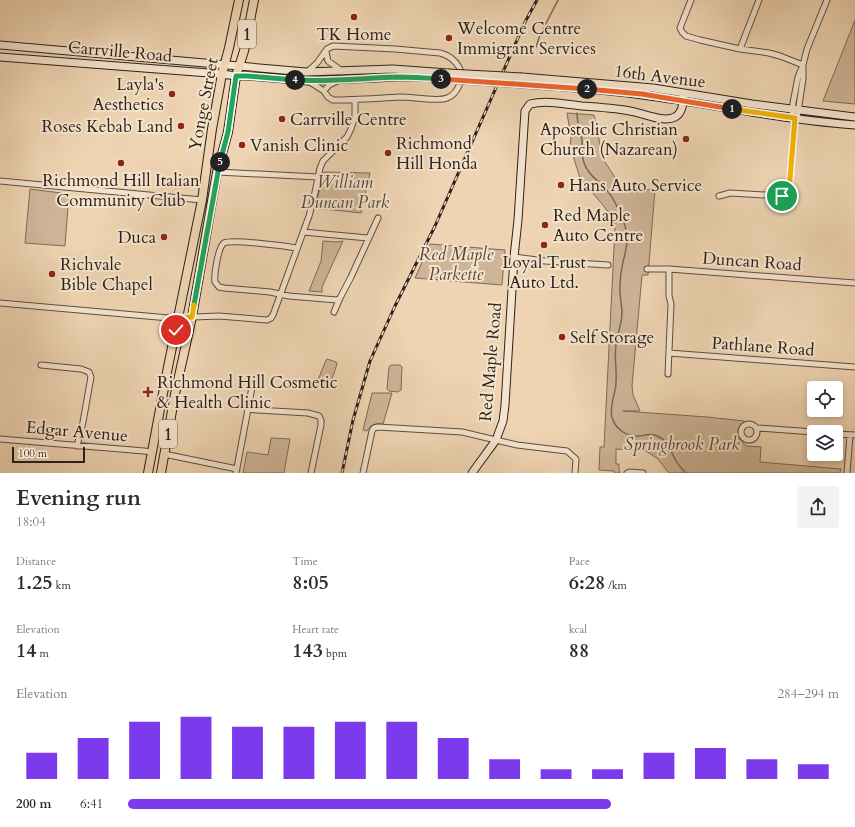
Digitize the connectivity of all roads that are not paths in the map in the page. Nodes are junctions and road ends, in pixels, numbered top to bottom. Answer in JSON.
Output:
{"nodes":[{"id":1,"x":239,"y":0,"type":"edge"},
{"id":2,"x":254,"y":0,"type":"edge"},
{"id":3,"x":691,"y":0,"type":"edge"},
{"id":4,"x":759,"y":0,"type":"edge"},
{"id":5,"x":827,"y":0,"type":"edge"},
{"id":6,"x":0,"y":45,"type":"edge"},
{"id":7,"x":740,"y":49,"type":"junction"},
{"id":8,"x":326,"y":52,"type":"junction"},
{"id":9,"x":89,"y":53,"type":"junction"},
{"id":10,"x":0,"y":57,"type":"edge"},
{"id":11,"x":148,"y":58,"type":"junction"},
{"id":12,"x":89,"y":63,"type":"junction"},
{"id":13,"x":225,"y":65,"type":"junction"},
{"id":14,"x":803,"y":65,"type":"junction"},
{"id":15,"x":239,"y":67,"type":"junction"},
{"id":16,"x":147,"y":68,"type":"junction"},
{"id":17,"x":343,"y":71,"type":"junction"},
{"id":18,"x":306,"y":72,"type":"junction"},
{"id":19,"x":222,"y":74,"type":"junction"},
{"id":20,"x":236,"y":76,"type":"junction"},
{"id":21,"x":448,"y":76,"type":"junction"},
{"id":22,"x":308,"y":80,"type":"junction"},
{"id":23,"x":338,"y":80,"type":"junction"},
{"id":24,"x":522,"y":80,"type":"junction"},
{"id":25,"x":324,"y":92,"type":"junction"},
{"id":26,"x":684,"y":93,"type":"junction"},
{"id":27,"x":355,"y":100,"type":"junction"},
{"id":28,"x":683,"y":101,"type":"junction"},
{"id":29,"x":530,"y":104,"type":"joint"},
{"id":30,"x":796,"y":110,"type":"junction"},
{"id":31,"x":855,"y":117,"type":"edge"},
{"id":32,"x":795,"y":118,"type":"junction"},
{"id":33,"x":855,"y":125,"type":"edge"},
{"id":34,"x":218,"y":172,"type":"junction"},
{"id":35,"x":318,"y":177,"type":"junction"},
{"id":36,"x":0,"y":181,"type":"edge"},
{"id":37,"x":719,"y":196,"type":"dead end"},
{"id":38,"x":202,"y":200,"type":"junction"},
{"id":39,"x":378,"y":218,"type":"dead end"},
{"id":40,"x":303,"y":232,"type":"junction"},
{"id":41,"x":368,"y":238,"type":"junction"},
{"id":42,"x":296,"y":248,"type":"junction"},
{"id":43,"x":514,"y":257,"type":"junction"},
{"id":44,"x":608,"y":264,"type":"dead end"},
{"id":45,"x":646,"y":269,"type":"dead end"},
{"id":46,"x":669,"y":269,"type":"junction"},
{"id":47,"x":855,"y":283,"type":"edge"},
{"id":48,"x":280,"y":294,"type":"junction"},
{"id":49,"x":340,"y":298,"type":"junction"},
{"id":50,"x":0,"y":303,"type":"edge"},
{"id":51,"x":334,"y":312,"type":"dead end"},
{"id":52,"x":192,"y":317,"type":"junction"},
{"id":53,"x":178,"y":318,"type":"junction"},
{"id":54,"x":669,"y":352,"type":"junction"},
{"id":55,"x":41,"y":365,"type":"dead end"},
{"id":56,"x":855,"y":367,"type":"edge"},
{"id":57,"x":668,"y":374,"type":"dead end"},
{"id":58,"x":252,"y":387,"type":"dead end"},
{"id":59,"x":248,"y":409,"type":"junction"},
{"id":60,"x":757,"y":428,"type":"dead end"},
{"id":61,"x":807,"y":432,"type":"edge"},
{"id":62,"x":852,"y":435,"type":"edge"},
{"id":63,"x":0,"y":439,"type":"edge"},
{"id":64,"x":496,"y":440,"type":"junction"},
{"id":65,"x":77,"y":446,"type":"junction"},
{"id":66,"x":152,"y":452,"type":"junction"},
{"id":67,"x":164,"y":454,"type":"junction"},
{"id":68,"x":236,"y":471,"type":"edge"},
{"id":69,"x":148,"y":473,"type":"edge"},
{"id":70,"x":161,"y":473,"type":"edge"},
{"id":71,"x":311,"y":473,"type":"edge"},
{"id":72,"x":362,"y":473,"type":"edge"},
{"id":73,"x":472,"y":473,"type":"edge"},
{"id":74,"x":575,"y":473,"type":"edge"},
{"id":75,"x":627,"y":473,"type":"edge"},
{"id":76,"x":643,"y":473,"type":"edge"},
{"id":77,"x":847,"y":473,"type":"edge"}],
"edges":[{"from":1,"to":13,"type":"main road","name":"Yonge Street","number":"1"},
{"from":2,"to":15,"type":"main road","name":"Yonge Street","number":"1"},
{"from":3,"to":7,"type":"street"},
{"from":4,"to":7,"type":"street"},
{"from":5,"to":14,"type":"street"},
{"from":6,"to":9,"type":"main road","name":"Carrville Road"},
{"from":7,"to":14,"type":"street"},
{"from":8,"to":17,"type":"street"},
{"from":8,"to":18,"type":"street"},
{"from":8,"to":27,"type":"street"},
{"from":9,"to":11,"type":"main road","name":"Carrville Road"},
{"from":9,"to":12,"type":"main road"},
{"from":10,"to":12,"type":"main road","name":"Carrville Road"},
{"from":11,"to":13,"type":"main road","name":"Carrville Road"},
{"from":11,"to":16,"type":"main road"},
{"from":12,"to":16,"type":"main road","name":"Carrville Road"},
{"from":13,"to":15,"type":"main road","name":"16th Avenue"},
{"from":13,"to":19,"type":"main road","name":"Yonge Street","number":"1"},
{"from":14,"to":30,"type":"street"},
{"from":15,"to":18,"type":"main road","name":"16th Avenue"},
{"from":15,"to":20,"type":"main road","name":"Yonge Street","number":"1"},
{"from":16,"to":19,"type":"main road","name":"Carrville Road"},
{"from":17,"to":18,"type":"main road","name":"16th Avenue"},
{"from":17,"to":21,"type":"main road","name":"16th Avenue"},
{"from":19,"to":20,"type":"main road","name":"Carrville Road"},
{"from":19,"to":38,"type":"main road","name":"Yonge Street","number":"1"},
{"from":20,"to":22,"type":"main road","name":"16th Avenue"},
{"from":20,"to":34,"type":"main road","name":"Yonge Street","number":"1"},
{"from":21,"to":23,"type":"main road","name":"16th Avenue"},
{"from":21,"to":24,"type":"main road","name":"16th Avenue","bridge":true},
{"from":22,"to":23,"type":"main road","name":"16th Avenue"},
{"from":22,"to":25,"type":"street"},
{"from":23,"to":25,"type":"street"},
{"from":24,"to":26,"type":"main road","name":"16th Avenue"},
{"from":24,"to":28,"type":"main road","name":"16th Avenue"},
{"from":25,"to":27,"type":"street"},
{"from":26,"to":28,"type":"main road"},
{"from":26,"to":30,"type":"main road","name":"16th Avenue"},
{"from":27,"to":35,"type":"street"},
{"from":28,"to":29,"type":"main road","name":"16th Avenue"},
{"from":28,"to":32,"type":"main road","name":"16th Avenue"},
{"from":29,"to":43,"type":"main road","name":"Red Maple Road"},
{"from":30,"to":31,"type":"main road","name":"16th Avenue"},
{"from":30,"to":32,"type":"street"},
{"from":32,"to":33,"type":"main road","name":"16th Avenue"},
{"from":32,"to":37,"type":"street"},
{"from":34,"to":35,"type":"street"},
{"from":34,"to":52,"type":"main road","name":"Yonge Street","number":"1"},
{"from":35,"to":40,"type":"street"},
{"from":36,"to":38,"type":"street"},
{"from":38,"to":53,"type":"main road","name":"Yonge Street","number":"1"},
{"from":39,"to":41,"type":"street"},
{"from":40,"to":41,"type":"street"},
{"from":40,"to":42,"type":"street"},
{"from":41,"to":49,"type":"street"},
{"from":42,"to":48,"type":"street"},
{"from":42,"to":48,"type":"street"},
{"from":43,"to":44,"type":"street"},
{"from":43,"to":64,"type":"main road","name":"Red Maple Road"},
{"from":45,"to":46,"type":"street","name":"Duncan Road"},
{"from":46,"to":47,"type":"street","name":"Duncan Road"},
{"from":46,"to":54,"type":"street"},
{"from":48,"to":49,"type":"street"},
{"from":48,"to":52,"type":"street"},
{"from":49,"to":51,"type":"street"},
{"from":50,"to":53,"type":"street"},
{"from":52,"to":53,"type":"street"},
{"from":52,"to":67,"type":"main road","name":"Yonge Street","number":"1"},
{"from":53,"to":66,"type":"main road","name":"Yonge Street","number":"1"},
{"from":54,"to":56,"type":"street","name":"Pathlane Road"},
{"from":54,"to":57,"type":"street"},
{"from":55,"to":65,"type":"street"},
{"from":58,"to":59,"type":"street"},
{"from":59,"to":68,"type":"street"},
{"from":59,"to":71,"type":"street"},
{"from":60,"to":61,"type":"street"},
{"from":62,"to":77,"type":"street"},
{"from":63,"to":65,"type":"street","name":"Edgar Avenue"},
{"from":64,"to":72,"type":"street"},
{"from":64,"to":73,"type":"main road","name":"Red Maple Road"},
{"from":64,"to":74,"type":"street"},
{"from":65,"to":66,"type":"street","name":"Edgar Avenue"},
{"from":66,"to":69,"type":"main road","name":"Yonge Street","number":"1"},
{"from":67,"to":68,"type":"street"},
{"from":67,"to":70,"type":"main road","name":"Yonge Street","number":"1"},
{"from":75,"to":76,"type":"street"}]}
